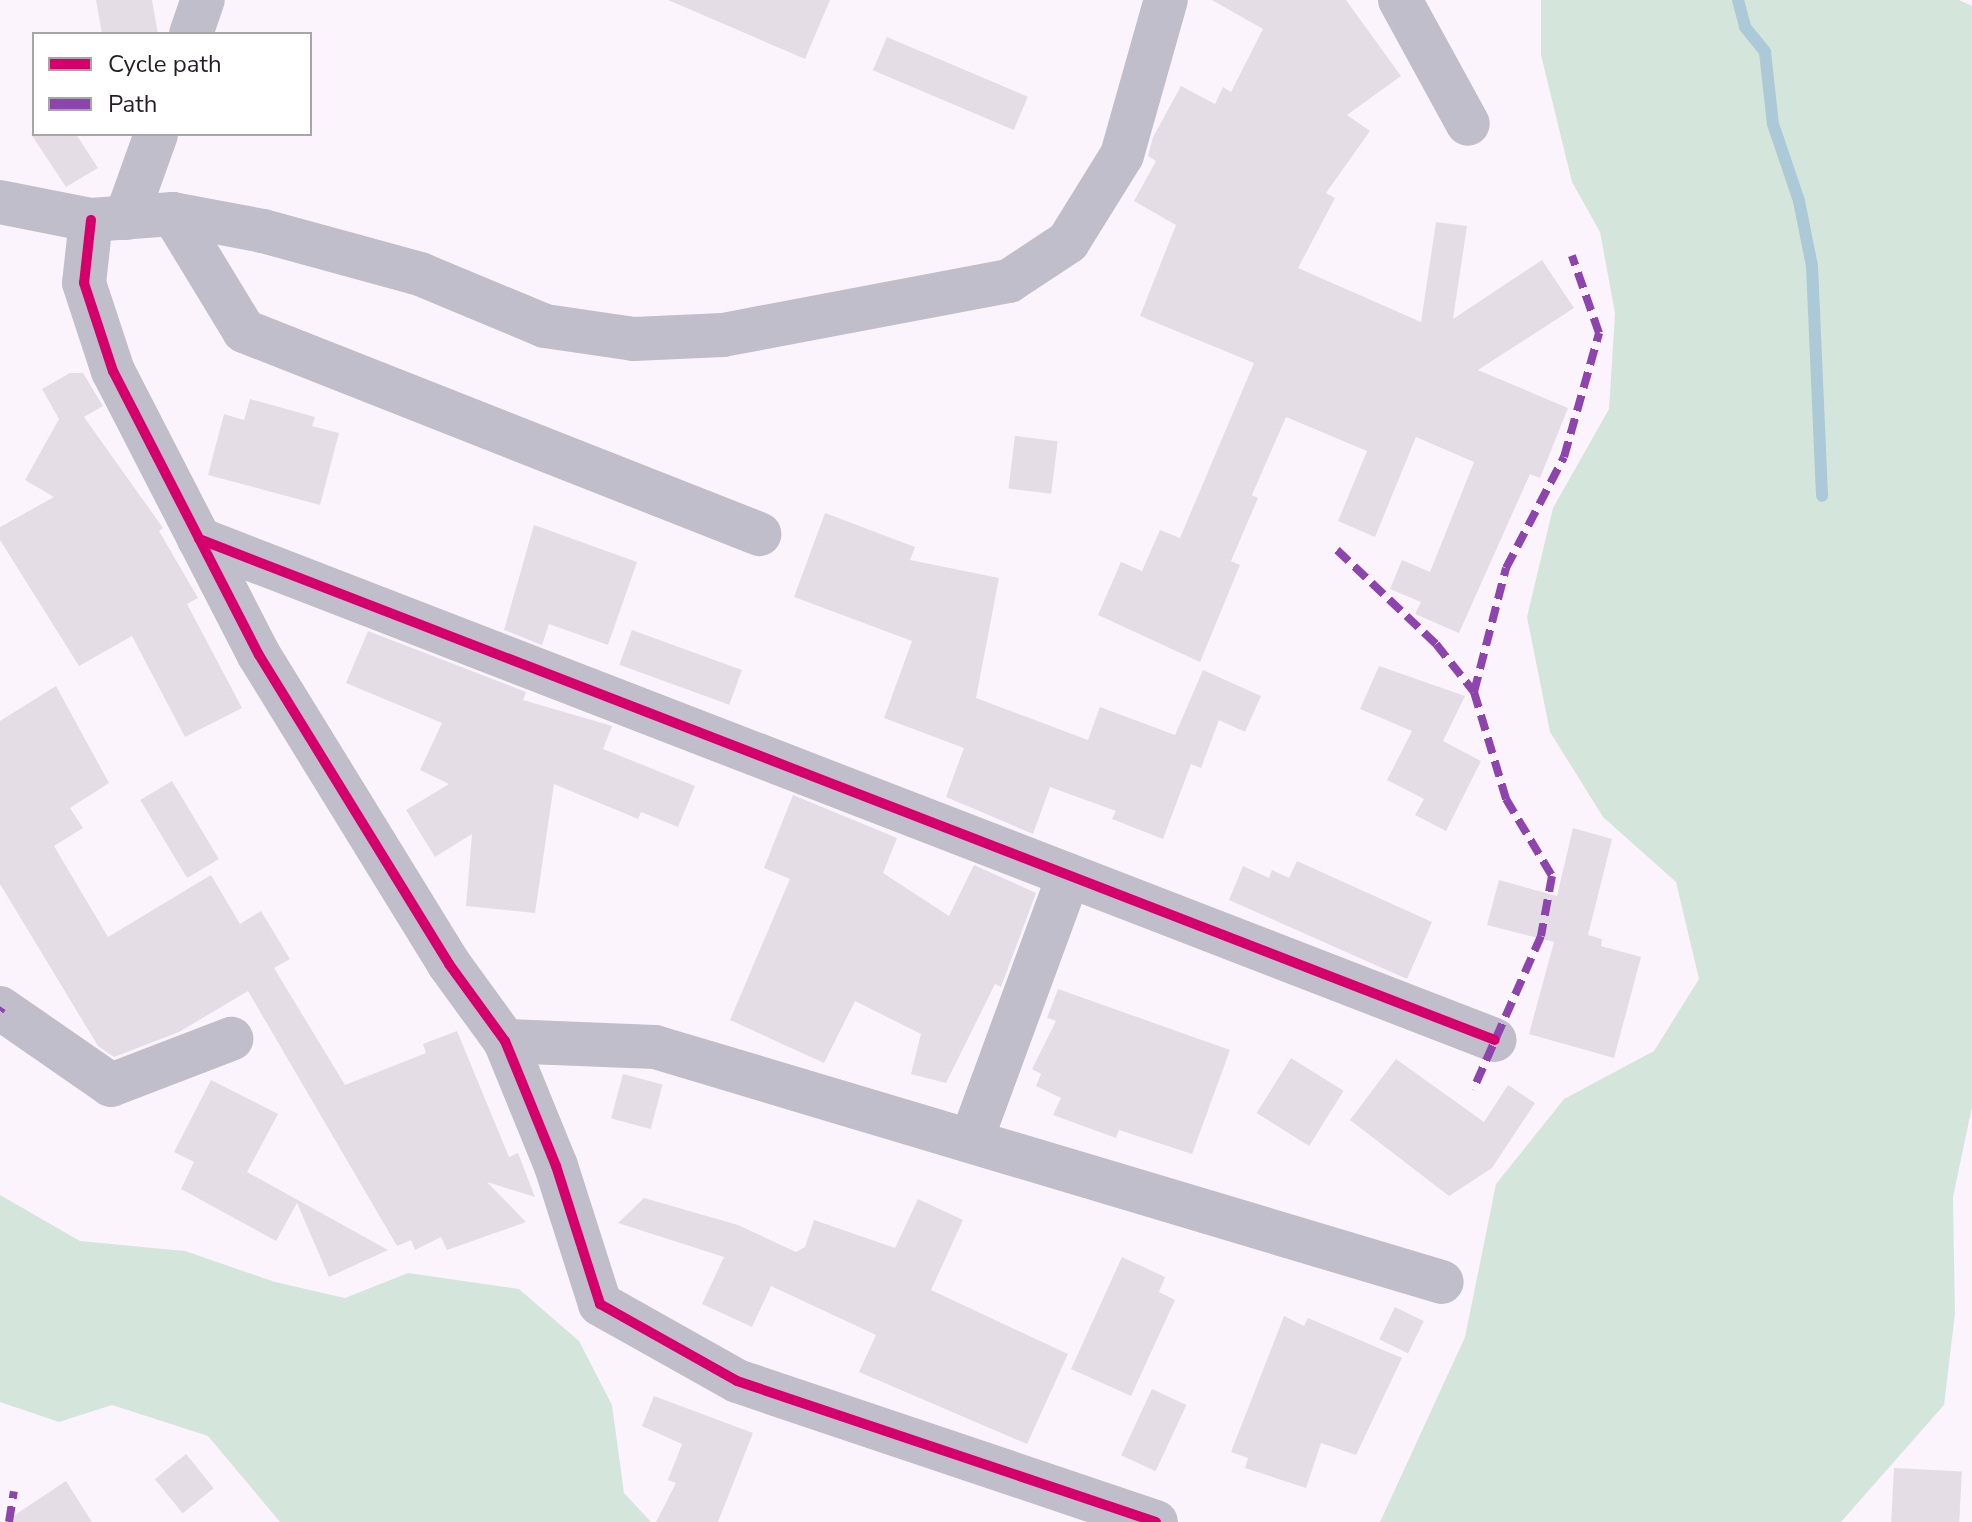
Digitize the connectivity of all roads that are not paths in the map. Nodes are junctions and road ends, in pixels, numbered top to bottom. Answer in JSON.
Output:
{"nodes":[{"id":1,"x":203,"y":0,"type":"edge"},
{"id":2,"x":1166,"y":0,"type":"edge"},
{"id":3,"x":1400,"y":0,"type":"edge"},
{"id":4,"x":192,"y":32,"type":"edge"},
{"id":5,"x":1468,"y":124,"type":"dead end"},
{"id":6,"x":155,"y":136,"type":"edge"},
{"id":7,"x":0,"y":202,"type":"edge"},
{"id":8,"x":173,"y":214,"type":"junction"},
{"id":9,"x":109,"y":219,"type":"junction"},
{"id":10,"x":759,"y":534,"type":"dead end"},
{"id":11,"x":199,"y":539,"type":"junction"},
{"id":12,"x":1069,"y":875,"type":"junction"},
{"id":13,"x":0,"y":1008,"type":"edge"},
{"id":14,"x":231,"y":1039,"type":"dead end"},
{"id":15,"x":1495,"y":1040,"type":"dead end"},
{"id":16,"x":505,"y":1041,"type":"junction"},
{"id":17,"x":971,"y":1141,"type":"junction"},
{"id":18,"x":1442,"y":1282,"type":"dead end"},
{"id":19,"x":1156,"y":1522,"type":"edge"}],
"edges":[{"from":1,"to":4,"type":"street"},
{"from":2,"to":8,"type":"street"},
{"from":3,"to":5,"type":"street"},
{"from":6,"to":9,"type":"street"},
{"from":7,"to":9,"type":"street"},
{"from":8,"to":9,"type":"street"},
{"from":8,"to":10,"type":"street"},
{"from":9,"to":11,"type":"street"},
{"from":11,"to":12,"type":"street"},
{"from":11,"to":16,"type":"street"},
{"from":12,"to":15,"type":"street"},
{"from":12,"to":17,"type":"street"},
{"from":13,"to":14,"type":"street"},
{"from":16,"to":17,"type":"street"},
{"from":16,"to":19,"type":"street"},
{"from":17,"to":18,"type":"street"}]}
